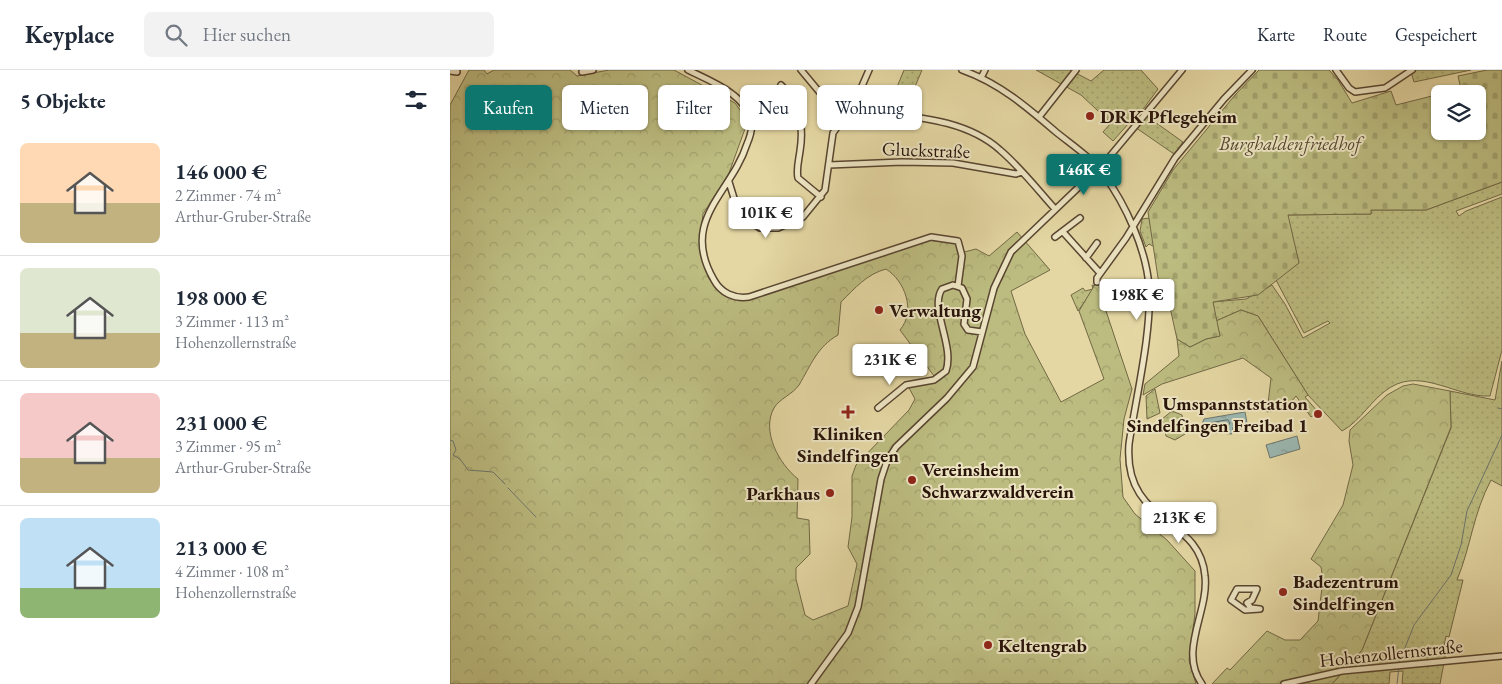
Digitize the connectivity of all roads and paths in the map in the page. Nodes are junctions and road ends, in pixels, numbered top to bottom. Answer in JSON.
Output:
{"nodes":[{"id":1,"x":594,"y":70,"type":"edge"},
{"id":2,"x":688,"y":70,"type":"edge"},
{"id":3,"x":801,"y":70,"type":"edge"},
{"id":4,"x":868,"y":70,"type":"edge"},
{"id":5,"x":962,"y":70,"type":"edge"},
{"id":6,"x":985,"y":70,"type":"edge"},
{"id":7,"x":1076,"y":70,"type":"edge"},
{"id":8,"x":1182,"y":70,"type":"edge"},
{"id":9,"x":1252,"y":70,"type":"edge"},
{"id":10,"x":1337,"y":70,"type":"edge"},
{"id":11,"x":1412,"y":70,"type":"edge"},
{"id":12,"x":450,"y":71,"type":"edge"},
{"id":13,"x":457,"y":72,"type":"dead end"},
{"id":14,"x":582,"y":72,"type":"dead end"},
{"id":15,"x":981,"y":78,"type":"junction"},
{"id":16,"x":862,"y":85,"type":"edge"},
{"id":17,"x":817,"y":89,"type":"edge"},
{"id":18,"x":1039,"y":117,"type":"junction"},
{"id":19,"x":922,"y":120,"type":"edge"},
{"id":20,"x":800,"y":130,"type":"edge"},
{"id":21,"x":835,"y":130,"type":"edge"},
{"id":22,"x":829,"y":165,"type":"junction"},
{"id":23,"x":1098,"y":169,"type":"junction"},
{"id":24,"x":1022,"y":172,"type":"junction"},
{"id":25,"x":729,"y":182,"type":"junction"},
{"id":26,"x":821,"y":197,"type":"junction"},
{"id":27,"x":1055,"y":209,"type":"junction"},
{"id":28,"x":1080,"y":218,"type":"dead end"},
{"id":29,"x":1132,"y":226,"type":"junction"},
{"id":30,"x":1063,"y":232,"type":"junction"},
{"id":31,"x":1056,"y":237,"type":"dead end"},
{"id":32,"x":1097,"y":243,"type":"dead end"},
{"id":33,"x":1086,"y":258,"type":"junction"},
{"id":34,"x":1100,"y":273,"type":"junction"},
{"id":35,"x":1096,"y":282,"type":"dead end"},
{"id":36,"x":958,"y":286,"type":"junction"},
{"id":37,"x":982,"y":332,"type":"junction"},
{"id":38,"x":878,"y":408,"type":"dead end"},
{"id":39,"x":1257,"y":589,"type":"joint"},
{"id":40,"x":1502,"y":650,"type":"edge"},
{"id":41,"x":1495,"y":656,"type":"junction"},
{"id":42,"x":1502,"y":656,"type":"edge"},
{"id":43,"x":1502,"y":662,"type":"edge"},
{"id":44,"x":811,"y":684,"type":"edge"},
{"id":45,"x":1202,"y":684,"type":"edge"},
{"id":46,"x":1284,"y":684,"type":"edge"}],
"edges":[{"from":1,"to":14,"type":"street"},
{"from":2,"to":25,"type":"street"},
{"from":3,"to":17,"type":"street"},
{"from":4,"to":16,"type":"street"},
{"from":5,"to":15,"type":"street"},
{"from":6,"to":15,"type":"street"},
{"from":7,"to":18,"type":"street"},
{"from":8,"to":23,"type":"street"},
{"from":9,"to":29,"type":"street"},
{"from":10,"to":11,"type":"street"},
{"from":12,"to":13,"type":"street"},
{"from":15,"to":18,"type":"street"},
{"from":18,"to":23,"type":"street"},
{"from":19,"to":24,"type":"street"},
{"from":20,"to":26,"type":"street"},
{"from":21,"to":22,"type":"street"},
{"from":22,"to":24,"type":"street","name":"Gluckstraße"},
{"from":22,"to":26,"type":"street"},
{"from":23,"to":27,"type":"street"},
{"from":23,"to":29,"type":"street"},
{"from":24,"to":27,"type":"street"},
{"from":25,"to":26,"type":"street"},
{"from":25,"to":36,"type":"street"},
{"from":27,"to":37,"type":"street"},
{"from":28,"to":30,"type":"street"},
{"from":29,"to":34,"type":"street"},
{"from":29,"to":45,"type":"street"},
{"from":30,"to":31,"type":"street"},
{"from":30,"to":33,"type":"street"},
{"from":32,"to":33,"type":"street"},
{"from":33,"to":34,"type":"street"},
{"from":34,"to":35,"type":"street"},
{"from":36,"to":37,"type":"street"},
{"from":36,"to":38,"type":"street"},
{"from":37,"to":44,"type":"street"},
{"from":39,"to":39,"type":"street"},
{"from":40,"to":41,"type":"street"},
{"from":41,"to":42,"type":"street","name":"Hohenzollernstraße"},
{"from":41,"to":43,"type":"street"},
{"from":41,"to":46,"type":"street","name":"Hohenzollernstraße"}]}
